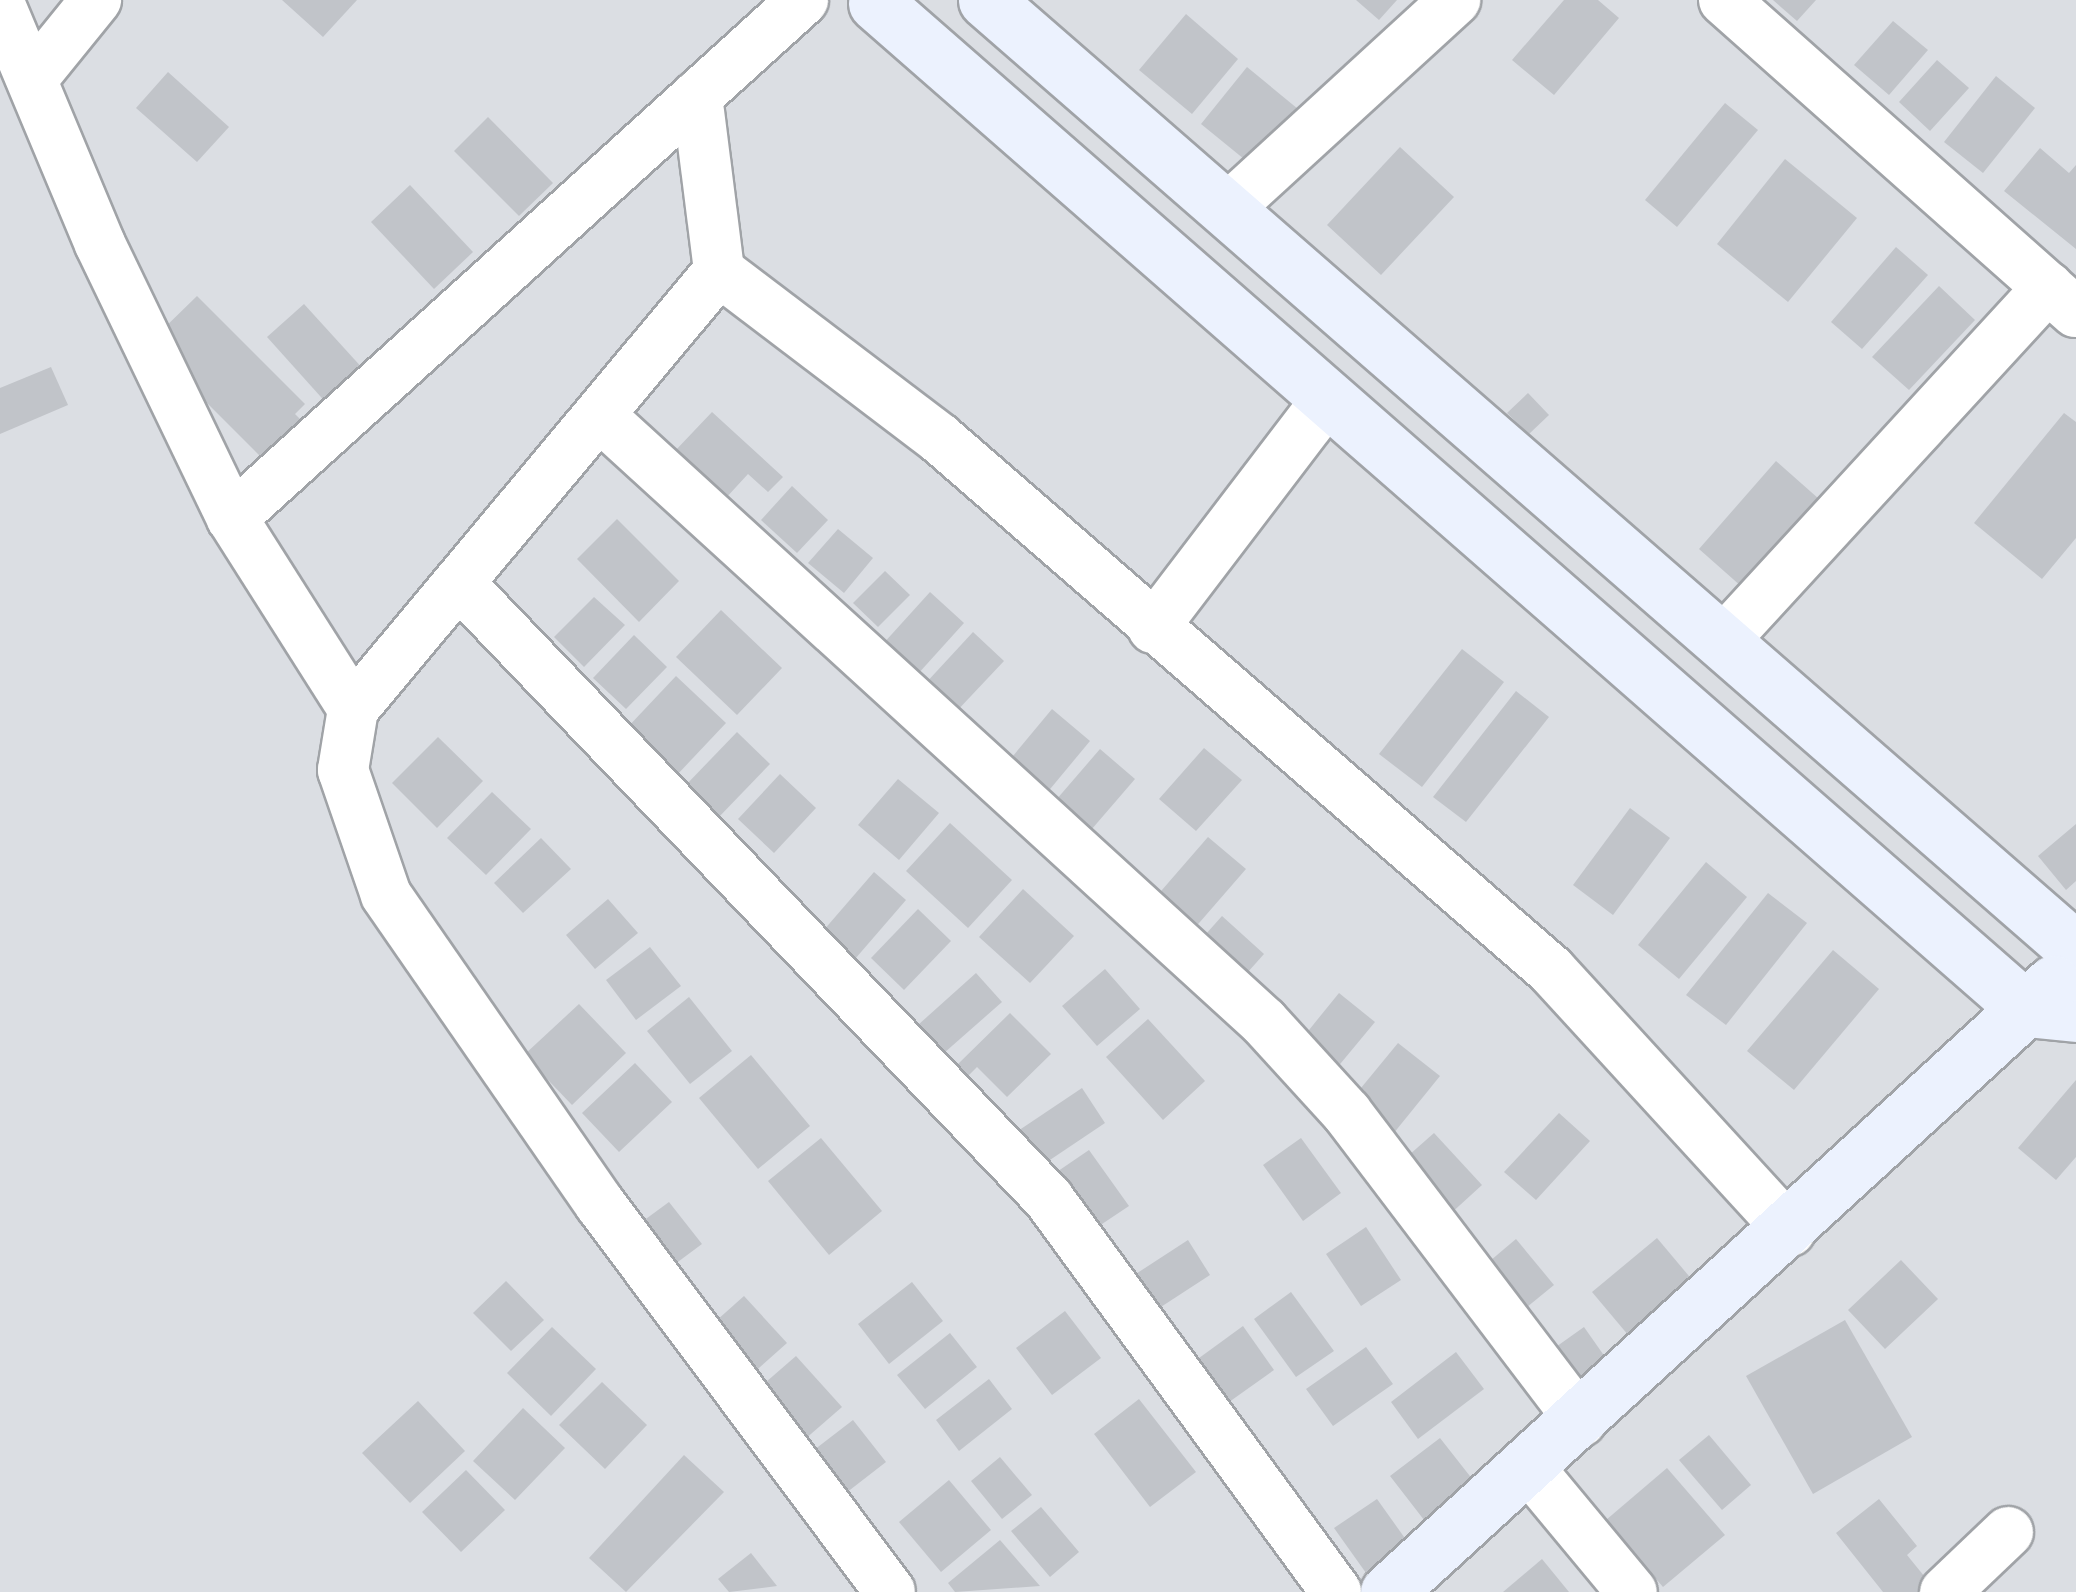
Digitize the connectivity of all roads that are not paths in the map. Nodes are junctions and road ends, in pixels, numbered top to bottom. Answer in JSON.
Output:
{"nodes":[{"id":1,"x":96,"y":0,"type":"edge"},
{"id":2,"x":803,"y":0,"type":"edge"},
{"id":3,"x":986,"y":0,"type":"edge"},
{"id":4,"x":1454,"y":0,"type":"edge"},
{"id":5,"x":1724,"y":0,"type":"edge"},
{"id":6,"x":868,"y":1,"type":"edge"},
{"id":7,"x":0,"y":5,"type":"edge"},
{"id":8,"x":32,"y":78,"type":"junction"},
{"id":9,"x":698,"y":96,"type":"junction"},
{"id":10,"x":1226,"y":210,"type":"junction"},
{"id":11,"x":718,"y":271,"type":"junction"},
{"id":12,"x":2062,"y":300,"type":"edge"},
{"id":13,"x":1328,"y":398,"type":"junction"},
{"id":14,"x":599,"y":415,"type":"junction"},
{"id":15,"x":232,"y":518,"type":"junction"},
{"id":16,"x":459,"y":583,"type":"junction"},
{"id":17,"x":1153,"y":628,"type":"junction"},
{"id":18,"x":1722,"y":642,"type":"junction"},
{"id":19,"x":353,"y":709,"type":"junction"},
{"id":20,"x":2076,"y":950,"type":"edge"},
{"id":21,"x":2076,"y":961,"type":"edge"},
{"id":22,"x":2051,"y":1011,"type":"edge"},
{"id":23,"x":1790,"y":1230,"type":"junction"},
{"id":24,"x":1581,"y":1421,"type":"junction"},
{"id":25,"x":1528,"y":1468,"type":"junction"},
{"id":26,"x":2008,"y":1532,"type":"dead end"},
{"id":27,"x":890,"y":1592,"type":"edge"},
{"id":28,"x":1336,"y":1592,"type":"edge"},
{"id":29,"x":1388,"y":1592,"type":"edge"},
{"id":30,"x":1632,"y":1592,"type":"edge"},
{"id":31,"x":1945,"y":1592,"type":"edge"}],
"edges":[{"from":1,"to":8,"type":"street"},
{"from":2,"to":9,"type":"street"},
{"from":3,"to":10,"type":"main road"},
{"from":4,"to":10,"type":"street"},
{"from":5,"to":12,"type":"street"},
{"from":6,"to":13,"type":"main road"},
{"from":7,"to":8,"type":"street"},
{"from":8,"to":15,"type":"street"},
{"from":9,"to":11,"type":"street"},
{"from":9,"to":15,"type":"street"},
{"from":10,"to":18,"type":"main road"},
{"from":11,"to":14,"type":"street"},
{"from":11,"to":17,"type":"street"},
{"from":12,"to":18,"type":"street"},
{"from":13,"to":17,"type":"street"},
{"from":13,"to":22,"type":"main road"},
{"from":14,"to":16,"type":"street"},
{"from":14,"to":24,"type":"street"},
{"from":15,"to":19,"type":"street"},
{"from":16,"to":19,"type":"street"},
{"from":16,"to":28,"type":"street"},
{"from":17,"to":23,"type":"street"},
{"from":18,"to":20,"type":"main road"},
{"from":19,"to":27,"type":"street"},
{"from":21,"to":22,"type":"main road"},
{"from":22,"to":23,"type":"main road"},
{"from":23,"to":24,"type":"main road"},
{"from":24,"to":25,"type":"main road"},
{"from":25,"to":29,"type":"main road"},
{"from":25,"to":30,"type":"street"},
{"from":26,"to":31,"type":"street"}]}
